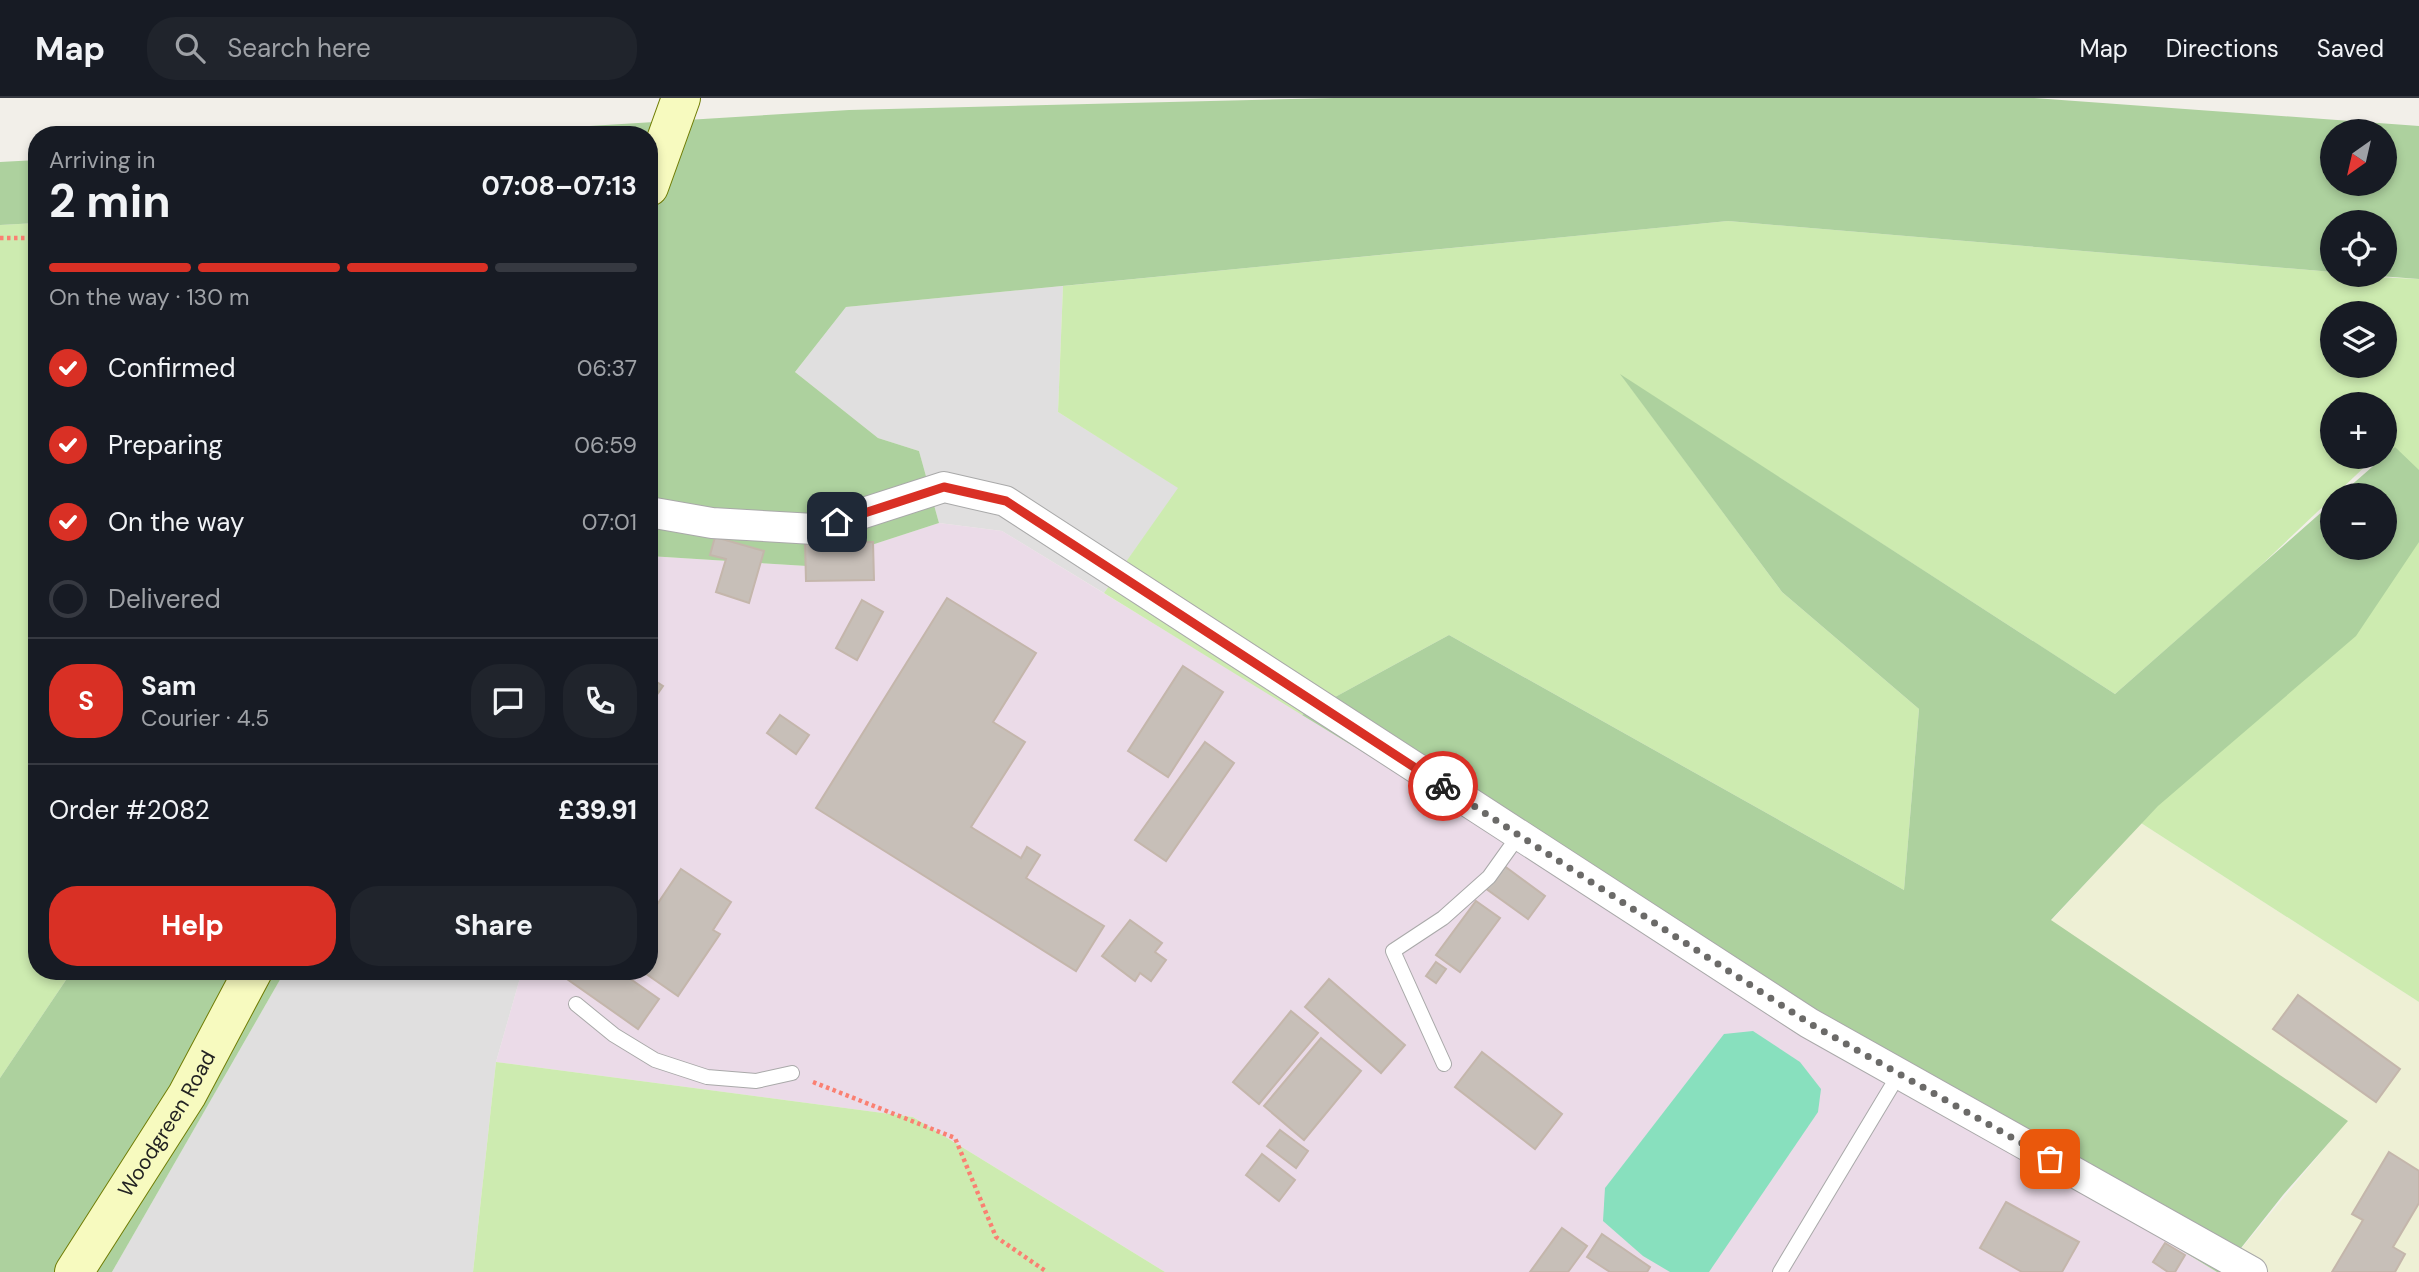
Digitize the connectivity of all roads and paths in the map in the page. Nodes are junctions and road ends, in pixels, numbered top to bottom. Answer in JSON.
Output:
{"nodes":[{"id":1,"x":681,"y":98,"type":"edge"},
{"id":2,"x":658,"y":162,"type":"edge"},
{"id":3,"x":0,"y":238,"type":"edge"},
{"id":4,"x":28,"y":238,"type":"edge"},
{"id":5,"x":658,"y":514,"type":"edge"},
{"id":6,"x":1520,"y":835,"type":"junction"},
{"id":7,"x":248,"y":980,"type":"edge"},
{"id":8,"x":576,"y":1004,"type":"dead end"},
{"id":9,"x":1444,"y":1064,"type":"dead end"},
{"id":10,"x":792,"y":1073,"type":"joint"},
{"id":11,"x":1899,"y":1074,"type":"junction"},
{"id":12,"x":74,"y":1272,"type":"edge"},
{"id":13,"x":1047,"y":1272,"type":"edge"},
{"id":14,"x":1780,"y":1272,"type":"edge"},
{"id":15,"x":2252,"y":1272,"type":"edge"}],
"edges":[{"from":1,"to":2,"type":"street"},
{"from":3,"to":4,"type":"path"},
{"from":5,"to":6,"type":"street"},
{"from":6,"to":9,"type":"lane"},
{"from":6,"to":11,"type":"street"},
{"from":7,"to":12,"type":"street","name":"Woodgreen Road"},
{"from":8,"to":10,"type":"lane"},
{"from":10,"to":13,"type":"path"},
{"from":11,"to":14,"type":"lane"},
{"from":11,"to":15,"type":"street"}]}
